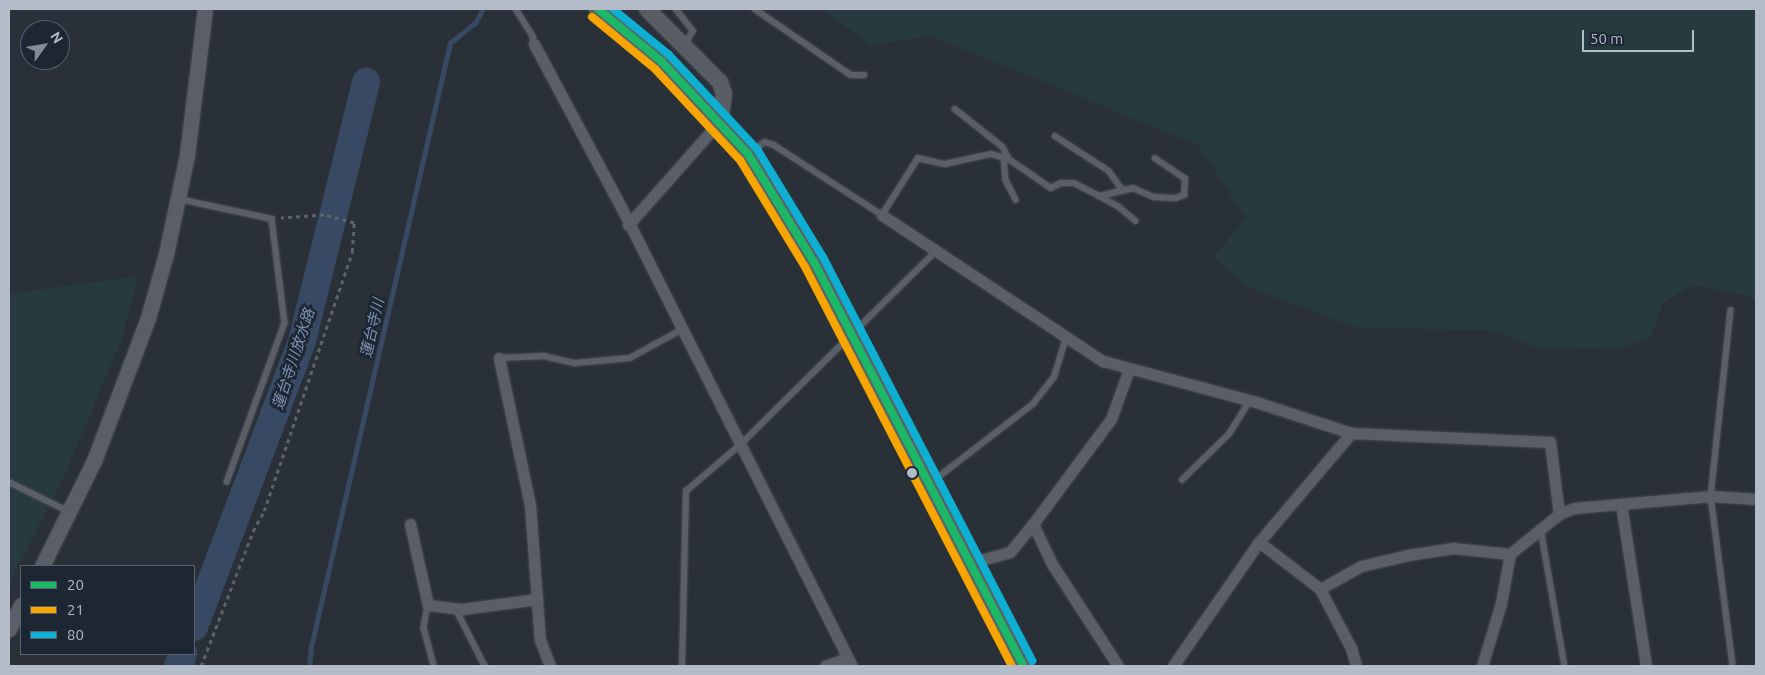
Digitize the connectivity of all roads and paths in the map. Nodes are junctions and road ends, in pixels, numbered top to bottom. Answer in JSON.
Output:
{"nodes":[{"id":1,"x":205,"y":9,"type":"edge"},
{"id":2,"x":516,"y":9,"type":"edge"},
{"id":3,"x":598,"y":9,"type":"edge"},
{"id":4,"x":647,"y":9,"type":"edge"},
{"id":5,"x":676,"y":9,"type":"edge"},
{"id":6,"x":755,"y":9,"type":"edge"},
{"id":7,"x":534,"y":44,"type":"joint"},
{"id":8,"x":686,"y":44,"type":"junction"},
{"id":9,"x":864,"y":75,"type":"dead end"},
{"id":10,"x":955,"y":109,"type":"dead end"},
{"id":11,"x":720,"y":120,"type":"junction"},
{"id":12,"x":1055,"y":136,"type":"dead end"},
{"id":13,"x":748,"y":154,"type":"junction"},
{"id":14,"x":1007,"y":158,"type":"junction"},
{"id":15,"x":1155,"y":159,"type":"dead end"},
{"id":16,"x":1123,"y":190,"type":"junction"},
{"id":17,"x":1099,"y":196,"type":"junction"},
{"id":18,"x":177,"y":198,"type":"junction"},
{"id":19,"x":1016,"y":200,"type":"dead end"},
{"id":20,"x":882,"y":215,"type":"junction"},
{"id":21,"x":272,"y":219,"type":"junction"},
{"id":22,"x":1136,"y":221,"type":"dead end"},
{"id":23,"x":628,"y":225,"type":"junction"},
{"id":24,"x":935,"y":252,"type":"junction"},
{"id":25,"x":1732,"y":310,"type":"dead end"},
{"id":26,"x":681,"y":330,"type":"junction"},
{"id":27,"x":852,"y":337,"type":"junction"},
{"id":28,"x":1066,"y":338,"type":"junction"},
{"id":29,"x":499,"y":358,"type":"joint"},
{"id":30,"x":1129,"y":369,"type":"junction"},
{"id":31,"x":1250,"y":401,"type":"junction"},
{"id":32,"x":1351,"y":433,"type":"junction"},
{"id":33,"x":740,"y":445,"type":"junction"},
{"id":34,"x":1182,"y":480,"type":"dead end"},
{"id":35,"x":9,"y":482,"type":"edge"},
{"id":36,"x":227,"y":482,"type":"dead end"},
{"id":37,"x":928,"y":484,"type":"junction"},
{"id":38,"x":1711,"y":496,"type":"junction"},
{"id":39,"x":1756,"y":499,"type":"edge"},
{"id":40,"x":1621,"y":504,"type":"junction"},
{"id":41,"x":70,"y":512,"type":"junction"},
{"id":42,"x":1559,"y":514,"type":"junction"},
{"id":43,"x":410,"y":524,"type":"dead end"},
{"id":44,"x":1033,"y":524,"type":"junction"},
{"id":45,"x":1541,"y":529,"type":"junction"},
{"id":46,"x":1259,"y":542,"type":"junction"},
{"id":47,"x":1510,"y":554,"type":"junction"},
{"id":48,"x":970,"y":563,"type":"junction"},
{"id":49,"x":43,"y":565,"type":"edge"},
{"id":50,"x":1320,"y":589,"type":"junction"},
{"id":51,"x":537,"y":599,"type":"junction"},
{"id":52,"x":428,"y":605,"type":"junction"},
{"id":53,"x":20,"y":607,"type":"edge"},
{"id":54,"x":456,"y":609,"type":"junction"},
{"id":55,"x":9,"y":629,"type":"edge"},
{"id":56,"x":849,"y":662,"type":"edge"},
{"id":57,"x":201,"y":666,"type":"edge"},
{"id":58,"x":434,"y":666,"type":"edge"},
{"id":59,"x":485,"y":666,"type":"edge"},
{"id":60,"x":550,"y":666,"type":"edge"},
{"id":61,"x":682,"y":666,"type":"edge"},
{"id":62,"x":825,"y":666,"type":"edge"},
{"id":63,"x":1023,"y":666,"type":"edge"},
{"id":64,"x":1118,"y":666,"type":"edge"},
{"id":65,"x":1173,"y":666,"type":"edge"},
{"id":66,"x":1356,"y":666,"type":"edge"},
{"id":67,"x":1483,"y":666,"type":"edge"},
{"id":68,"x":1565,"y":666,"type":"edge"},
{"id":69,"x":1646,"y":666,"type":"edge"},
{"id":70,"x":1733,"y":666,"type":"edge"}],
"edges":[{"from":1,"to":18,"type":"street"},
{"from":2,"to":7,"type":"lane"},
{"from":3,"to":11,"type":"main road"},
{"from":4,"to":8,"type":"main road"},
{"from":5,"to":8,"type":"lane"},
{"from":6,"to":9,"type":"lane"},
{"from":7,"to":23,"type":"street"},
{"from":8,"to":11,"type":"main road"},
{"from":10,"to":14,"type":"lane"},
{"from":11,"to":13,"type":"main road"},
{"from":11,"to":23,"type":"street"},
{"from":12,"to":16,"type":"lane"},
{"from":13,"to":20,"type":"lane"},
{"from":13,"to":27,"type":"main road"},
{"from":14,"to":17,"type":"lane"},
{"from":14,"to":19,"type":"lane"},
{"from":14,"to":20,"type":"lane"},
{"from":15,"to":16,"type":"lane"},
{"from":16,"to":17,"type":"lane"},
{"from":17,"to":22,"type":"lane"},
{"from":18,"to":21,"type":"lane"},
{"from":18,"to":41,"type":"street"},
{"from":20,"to":24,"type":"street"},
{"from":21,"to":36,"type":"lane"},
{"from":21,"to":57,"type":"path"},
{"from":23,"to":26,"type":"street"},
{"from":24,"to":27,"type":"lane"},
{"from":24,"to":28,"type":"street"},
{"from":25,"to":38,"type":"lane"},
{"from":26,"to":29,"type":"lane"},
{"from":26,"to":33,"type":"street"},
{"from":27,"to":33,"type":"lane"},
{"from":27,"to":37,"type":"main road"},
{"from":28,"to":30,"type":"street"},
{"from":28,"to":37,"type":"lane"},
{"from":29,"to":51,"type":"street"},
{"from":30,"to":31,"type":"street"},
{"from":30,"to":44,"type":"street"},
{"from":31,"to":32,"type":"street"},
{"from":31,"to":34,"type":"lane"},
{"from":32,"to":42,"type":"street"},
{"from":32,"to":46,"type":"street"},
{"from":33,"to":56,"type":"street"},
{"from":33,"to":61,"type":"lane"},
{"from":35,"to":41,"type":"lane"},
{"from":37,"to":48,"type":"main road"},
{"from":38,"to":39,"type":"street"},
{"from":38,"to":40,"type":"street"},
{"from":38,"to":70,"type":"lane"},
{"from":40,"to":42,"type":"street"},
{"from":40,"to":69,"type":"street"},
{"from":41,"to":49,"type":"street"},
{"from":42,"to":45,"type":"street"},
{"from":43,"to":52,"type":"street"},
{"from":44,"to":48,"type":"street"},
{"from":44,"to":64,"type":"street"},
{"from":45,"to":47,"type":"street"},
{"from":45,"to":68,"type":"lane"},
{"from":46,"to":50,"type":"street"},
{"from":46,"to":65,"type":"street"},
{"from":47,"to":50,"type":"street"},
{"from":47,"to":67,"type":"street"},
{"from":48,"to":63,"type":"main road"},
{"from":50,"to":66,"type":"street"},
{"from":51,"to":54,"type":"street"},
{"from":51,"to":60,"type":"street"},
{"from":52,"to":54,"type":"street"},
{"from":52,"to":58,"type":"lane"},
{"from":53,"to":55,"type":"street"},
{"from":54,"to":59,"type":"lane"},
{"from":56,"to":62,"type":"street"}]}
